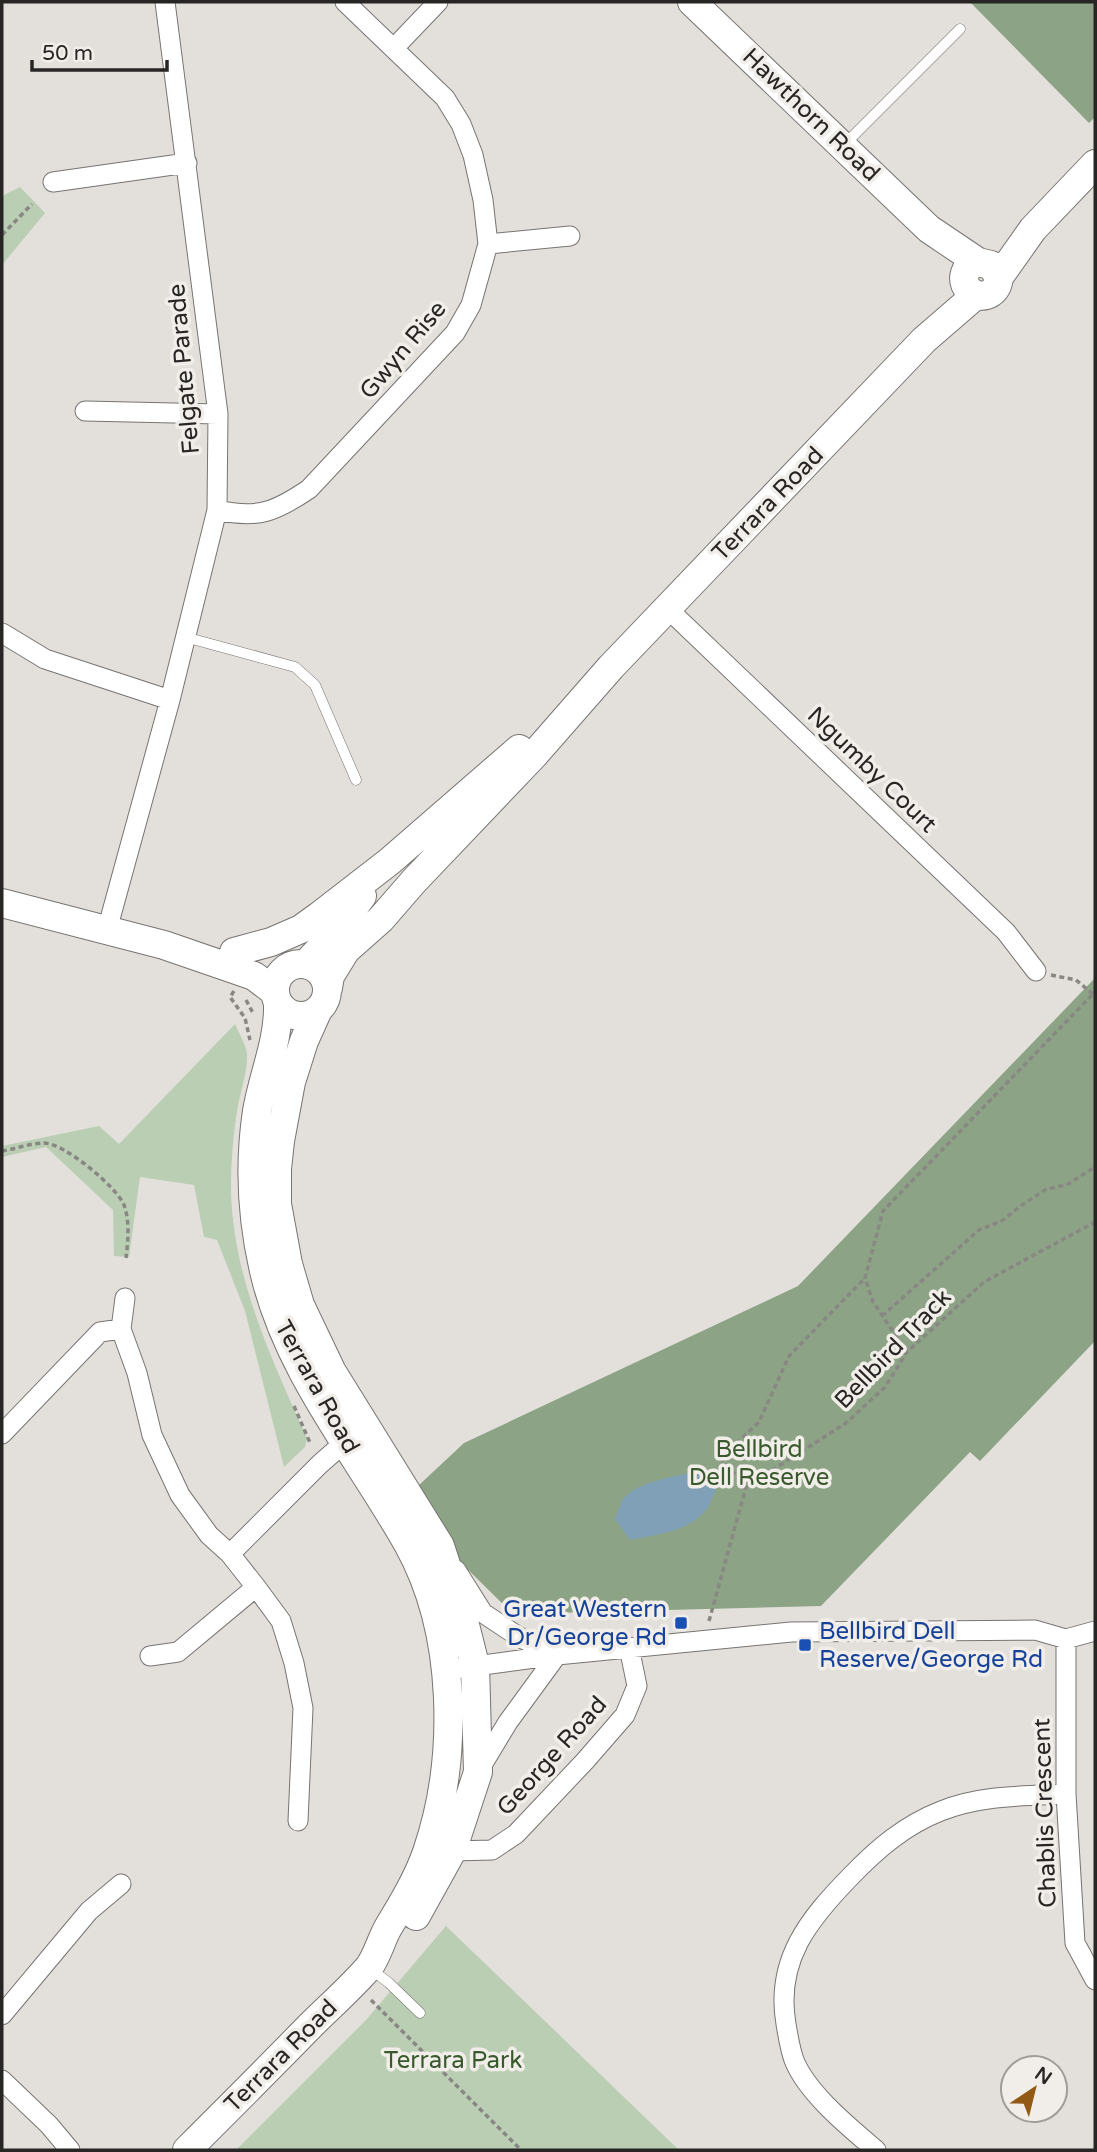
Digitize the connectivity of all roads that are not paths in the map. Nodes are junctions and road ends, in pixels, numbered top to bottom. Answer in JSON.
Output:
{"nodes":[{"id":1,"x":165,"y":2,"type":"edge"},
{"id":2,"x":345,"y":2,"type":"edge"},
{"id":3,"x":439,"y":2,"type":"edge"},
{"id":4,"x":692,"y":2,"type":"edge"},
{"id":5,"x":960,"y":29,"type":"dead end"},
{"id":6,"x":394,"y":48,"type":"junction"},
{"id":7,"x":842,"y":146,"type":"junction"},
{"id":8,"x":187,"y":163,"type":"junction"},
{"id":9,"x":1095,"y":164,"type":"edge"},
{"id":10,"x":53,"y":182,"type":"dead end"},
{"id":11,"x":570,"y":236,"type":"dead end"},
{"id":12,"x":488,"y":244,"type":"junction"},
{"id":13,"x":977,"y":276,"type":"junction"},
{"id":14,"x":85,"y":411,"type":"dead end"},
{"id":15,"x":218,"y":414,"type":"junction"},
{"id":16,"x":217,"y":510,"type":"junction"},
{"id":17,"x":668,"y":609,"type":"junction"},
{"id":18,"x":2,"y":633,"type":"edge"},
{"id":19,"x":185,"y":637,"type":"junction"},
{"id":20,"x":611,"y":667,"type":"junction"},
{"id":21,"x":170,"y":700,"type":"junction"},
{"id":22,"x":356,"y":780,"type":"dead end"},
{"id":23,"x":390,"y":861,"type":"junction"},
{"id":24,"x":2,"y":903,"type":"edge"},
{"id":25,"x":107,"y":930,"type":"junction"},
{"id":26,"x":164,"y":945,"type":"junction"},
{"id":27,"x":234,"y":952,"type":"junction"},
{"id":28,"x":302,"y":964,"type":"junction"},
{"id":29,"x":1036,"y":971,"type":"road end"},
{"id":30,"x":277,"y":998,"type":"junction"},
{"id":31,"x":322,"y":1000,"type":"junction"},
{"id":32,"x":125,"y":1298,"type":"dead end"},
{"id":33,"x":121,"y":1329,"type":"junction"},
{"id":34,"x":2,"y":1434,"type":"edge"},
{"id":35,"x":357,"y":1437,"type":"junction"},
{"id":36,"x":440,"y":1546,"type":"junction"},
{"id":37,"x":230,"y":1554,"type":"junction"},
{"id":38,"x":256,"y":1587,"type":"junction"},
{"id":39,"x":1095,"y":1632,"type":"edge"},
{"id":40,"x":1066,"y":1639,"type":"junction"},
{"id":41,"x":629,"y":1647,"type":"junction"},
{"id":42,"x":556,"y":1655,"type":"junction"},
{"id":43,"x":150,"y":1656,"type":"dead end"},
{"id":44,"x":475,"y":1665,"type":"junction"},
{"id":45,"x":446,"y":1670,"type":"junction"},
{"id":46,"x":478,"y":1772,"type":"junction"},
{"id":47,"x":1066,"y":1794,"type":"junction"},
{"id":48,"x":298,"y":1821,"type":"dead end"},
{"id":49,"x":452,"y":1851,"type":"junction"},
{"id":50,"x":121,"y":1884,"type":"dead end"},
{"id":51,"x":371,"y":1964,"type":"junction"},
{"id":52,"x":1095,"y":1980,"type":"edge"},
{"id":53,"x":420,"y":2013,"type":"dead end"},
{"id":54,"x":2,"y":2015,"type":"edge"},
{"id":55,"x":2,"y":2080,"type":"edge"},
{"id":56,"x":49,"y":2125,"type":"junction"},
{"id":57,"x":70,"y":2150,"type":"edge"},
{"id":58,"x":82,"y":2150,"type":"edge"},
{"id":59,"x":187,"y":2150,"type":"edge"},
{"id":60,"x":876,"y":2150,"type":"edge"}],
"edges":[{"from":1,"to":8,"type":"street","name":"Felgate Parade"},
{"from":2,"to":6,"type":"street","name":"Gwyn Rise"},
{"from":3,"to":6,"type":"street"},
{"from":4,"to":7,"type":"main road","name":"Hawthorn Road"},
{"from":5,"to":7,"type":"lane"},
{"from":6,"to":12,"type":"street","name":"Gwyn Rise"},
{"from":7,"to":13,"type":"main road","name":"Hawthorn Road"},
{"from":8,"to":10,"type":"street"},
{"from":8,"to":15,"type":"street","name":"Felgate Parade"},
{"from":9,"to":13,"type":"main road","name":"Terrara Road"},
{"from":11,"to":12,"type":"street"},
{"from":12,"to":16,"type":"street","name":"Gwyn Rise"},
{"from":13,"to":17,"type":"main road","name":"Terrara Road"},
{"from":14,"to":15,"type":"street"},
{"from":15,"to":16,"type":"street","name":"Felgate Parade"},
{"from":16,"to":19,"type":"street","name":"Felgate Parade"},
{"from":17,"to":20,"type":"main road","name":"Terrara Road"},
{"from":17,"to":29,"type":"street","name":"Ngumby Court"},
{"from":18,"to":21,"type":"street"},
{"from":19,"to":21,"type":"street","name":"Felgate Parade"},
{"from":19,"to":22,"type":"lane"},
{"from":20,"to":23,"type":"main road","name":"Terrara Road"},
{"from":20,"to":31,"type":"main road","name":"Terrara Road"},
{"from":21,"to":25,"type":"street","name":"Felgate Parade"},
{"from":23,"to":27,"type":"main road","name":"Terrara Road"},
{"from":23,"to":28,"type":"main road","name":"Terrara Road"},
{"from":24,"to":25,"type":"main road"},
{"from":25,"to":26,"type":"main road"},
{"from":26,"to":27,"type":"main road"},
{"from":26,"to":30,"type":"main road"},
{"from":27,"to":28,"type":"main road"},
{"from":28,"to":30,"type":"main road"},
{"from":28,"to":31,"type":"main road"},
{"from":30,"to":31,"type":"main road"},
{"from":30,"to":35,"type":"main road","name":"Terrara Road"},
{"from":31,"to":35,"type":"main road","name":"Terrara Road"},
{"from":32,"to":33,"type":"street"},
{"from":33,"to":34,"type":"street"},
{"from":33,"to":37,"type":"street"},
{"from":35,"to":36,"type":"main road","name":"Terrara Road"},
{"from":35,"to":37,"type":"street"},
{"from":35,"to":45,"type":"main road","name":"Terrara Road"},
{"from":36,"to":42,"type":"street","name":"Terrara Road"},
{"from":36,"to":44,"type":"main road","name":"Terrara Road"},
{"from":37,"to":38,"type":"street"},
{"from":38,"to":43,"type":"street"},
{"from":38,"to":48,"type":"street"},
{"from":39,"to":40,"type":"street"},
{"from":40,"to":41,"type":"street"},
{"from":40,"to":47,"type":"street","name":"Chablis Crescent"},
{"from":41,"to":42,"type":"street"},
{"from":41,"to":49,"type":"street","name":"George Road"},
{"from":42,"to":44,"type":"street"},
{"from":42,"to":46,"type":"street","name":"George Road"},
{"from":44,"to":45,"type":"street"},
{"from":44,"to":46,"type":"main road","name":"Terrara Road"},
{"from":45,"to":51,"type":"main road","name":"Terrara Road"},
{"from":46,"to":49,"type":"main road","name":"Terrara Road"},
{"from":47,"to":52,"type":"street","name":"Chablis Crescent"},
{"from":47,"to":60,"type":"street"},
{"from":49,"to":51,"type":"main road","name":"Terrara Road"},
{"from":50,"to":54,"type":"street"},
{"from":51,"to":53,"type":"lane"},
{"from":51,"to":59,"type":"main road","name":"Terrara Road"},
{"from":55,"to":56,"type":"street"},
{"from":56,"to":57,"type":"street"},
{"from":56,"to":58,"type":"street"}]}
